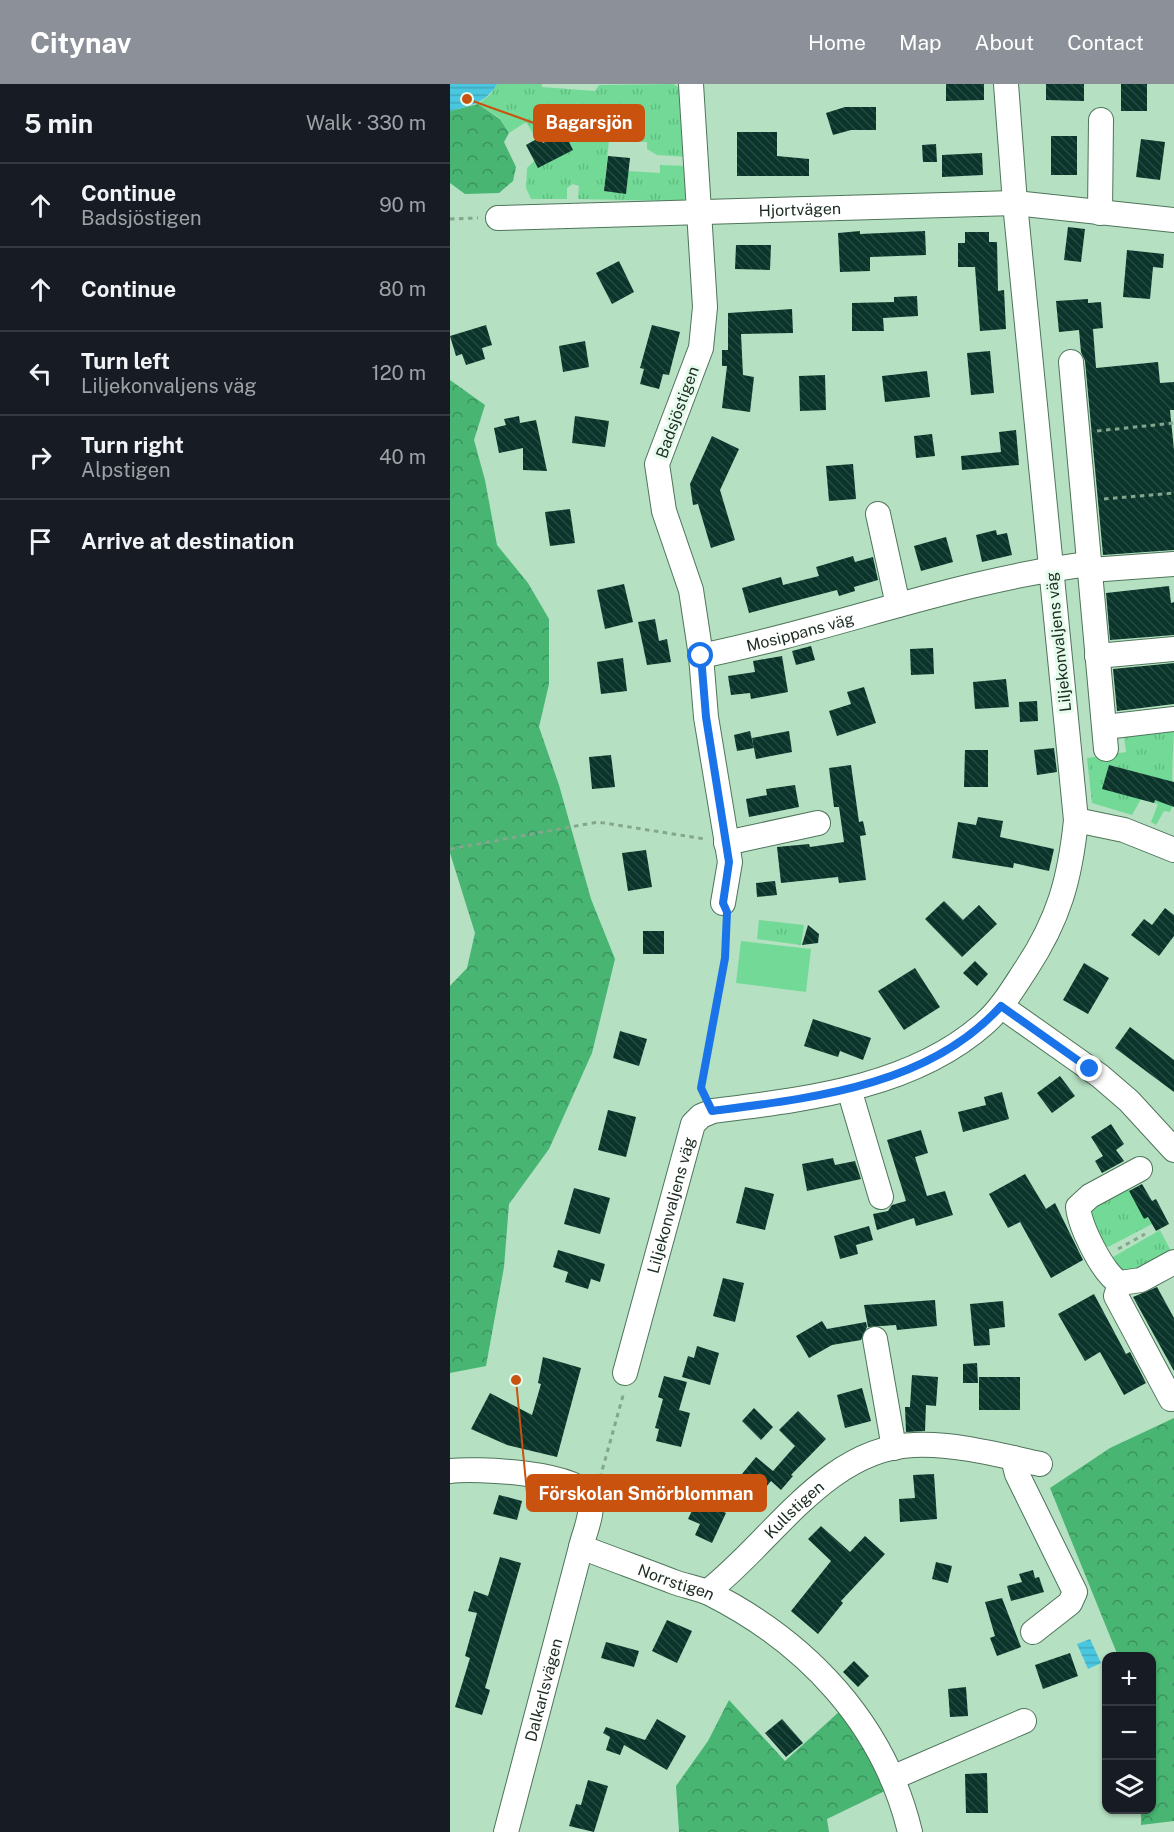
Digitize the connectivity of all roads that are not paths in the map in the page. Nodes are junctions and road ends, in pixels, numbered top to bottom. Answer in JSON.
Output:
{"nodes":[{"id":1,"x":691,"y":84,"type":"edge"},
{"id":2,"x":1006,"y":84,"type":"edge"},
{"id":3,"x":1101,"y":120,"type":"dead end"},
{"id":4,"x":1015,"y":203,"type":"junction"},
{"id":5,"x":700,"y":211,"type":"junction"},
{"id":6,"x":1100,"y":213,"type":"junction"},
{"id":7,"x":498,"y":218,"type":"road end"},
{"id":8,"x":1174,"y":220,"type":"edge"},
{"id":9,"x":1071,"y":362,"type":"dead end"},
{"id":10,"x":878,"y":514,"type":"dead end"},
{"id":11,"x":1174,"y":564,"type":"edge"},
{"id":12,"x":1090,"y":567,"type":"junction"},
{"id":13,"x":1051,"y":568,"type":"junction"},
{"id":14,"x":898,"y":605,"type":"junction"},
{"id":15,"x":1174,"y":649,"type":"edge"},
{"id":16,"x":701,"y":656,"type":"junction"},
{"id":17,"x":1097,"y":656,"type":"junction"},
{"id":18,"x":1174,"y":719,"type":"edge"},
{"id":19,"x":1076,"y":820,"type":"junction"},
{"id":20,"x":818,"y":823,"type":"dead end"},
{"id":21,"x":726,"y":843,"type":"junction"},
{"id":22,"x":1174,"y":850,"type":"edge"},
{"id":23,"x":723,"y":903,"type":"road end"},
{"id":24,"x":1001,"y":1006,"type":"junction"},
{"id":25,"x":849,"y":1089,"type":"junction"},
{"id":26,"x":1174,"y":1150,"type":"edge"},
{"id":27,"x":1140,"y":1169,"type":"dead end"},
{"id":28,"x":881,"y":1197,"type":"dead end"},
{"id":29,"x":1174,"y":1262,"type":"edge"},
{"id":30,"x":1120,"y":1283,"type":"junction"},
{"id":31,"x":875,"y":1339,"type":"dead end"},
{"id":32,"x":625,"y":1373,"type":"road end"},
{"id":33,"x":1171,"y":1399,"type":"dead end"},
{"id":34,"x":894,"y":1448,"type":"junction"},
{"id":35,"x":1014,"y":1458,"type":"junction"},
{"id":36,"x":1040,"y":1464,"type":"dead end"},
{"id":37,"x":450,"y":1471,"type":"edge"},
{"id":38,"x":581,"y":1547,"type":"junction"},
{"id":39,"x":707,"y":1592,"type":"junction"},
{"id":40,"x":1034,"y":1632,"type":"dead end"},
{"id":41,"x":1024,"y":1721,"type":"dead end"},
{"id":42,"x":892,"y":1778,"type":"junction"},
{"id":43,"x":506,"y":1832,"type":"edge"},
{"id":44,"x":910,"y":1832,"type":"edge"}],
"edges":[{"from":1,"to":5,"type":"street","name":"Badsjöstigen"},
{"from":2,"to":4,"type":"street","name":"Liljekonvaljens väg"},
{"from":3,"to":6,"type":"street"},
{"from":4,"to":5,"type":"street","name":"Hjortvägen"},
{"from":4,"to":6,"type":"street","name":"Hjortvägen"},
{"from":4,"to":13,"type":"street","name":"Liljekonvaljens väg"},
{"from":5,"to":7,"type":"street","name":"Hjortvägen"},
{"from":5,"to":16,"type":"street","name":"Badsjöstigen"},
{"from":6,"to":8,"type":"street","name":"Hjortvägen"},
{"from":9,"to":12,"type":"street"},
{"from":10,"to":14,"type":"street"},
{"from":11,"to":12,"type":"street"},
{"from":12,"to":13,"type":"street","name":"Mosippans väg"},
{"from":12,"to":17,"type":"street"},
{"from":13,"to":14,"type":"street","name":"Mosippans väg"},
{"from":13,"to":19,"type":"street","name":"Liljekonvaljens väg"},
{"from":14,"to":16,"type":"street","name":"Mosippans väg"},
{"from":15,"to":17,"type":"street"},
{"from":16,"to":21,"type":"street","name":"Badsjöstigen"},
{"from":17,"to":18,"type":"street"},
{"from":19,"to":22,"type":"street"},
{"from":19,"to":24,"type":"street","name":"Liljekonvaljens väg"},
{"from":20,"to":21,"type":"street"},
{"from":21,"to":23,"type":"street","name":"Badsjöstigen"},
{"from":24,"to":25,"type":"street","name":"Liljekonvaljens väg"},
{"from":24,"to":26,"type":"street"},
{"from":25,"to":28,"type":"street"},
{"from":25,"to":32,"type":"street","name":"Liljekonvaljens väg"},
{"from":27,"to":30,"type":"street"},
{"from":29,"to":30,"type":"street"},
{"from":30,"to":33,"type":"street"},
{"from":31,"to":34,"type":"street"},
{"from":34,"to":35,"type":"street","name":"Kullstigen"},
{"from":34,"to":39,"type":"street","name":"Kullstigen"},
{"from":35,"to":36,"type":"street","name":"Kullstigen"},
{"from":35,"to":40,"type":"street"},
{"from":37,"to":38,"type":"street"},
{"from":38,"to":39,"type":"street","name":"Norrstigen"},
{"from":38,"to":43,"type":"street","name":"Dalkarlsvägen"},
{"from":39,"to":42,"type":"street","name":"Norrstigen"},
{"from":41,"to":42,"type":"street"},
{"from":42,"to":44,"type":"street","name":"Norrstigen"}]}
